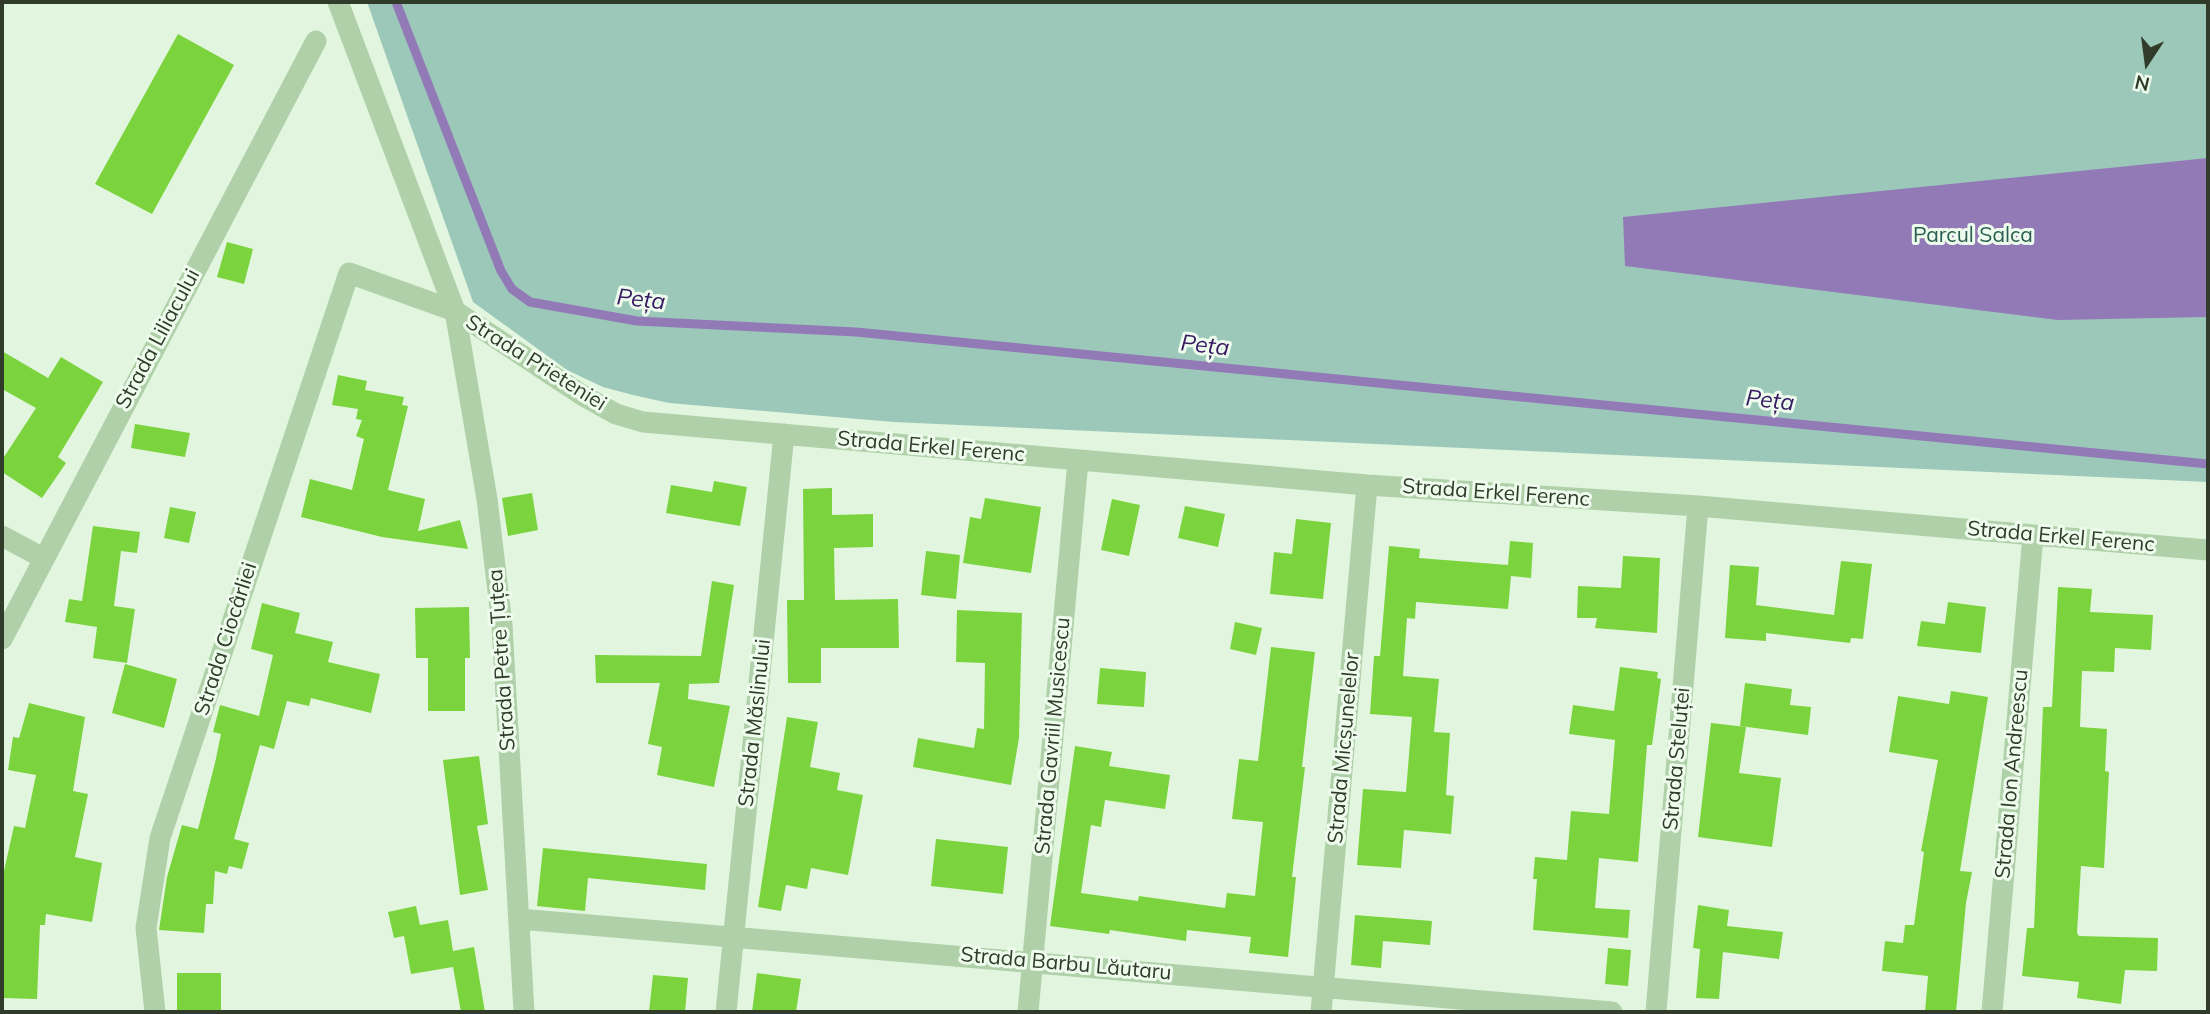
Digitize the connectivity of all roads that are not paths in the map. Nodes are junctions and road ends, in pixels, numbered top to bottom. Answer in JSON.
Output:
{"nodes":[{"id":1,"x":338,"y":2,"type":"edge"},
{"id":2,"x":316,"y":41,"type":"dead end"},
{"id":3,"x":349,"y":273,"type":"joint"},
{"id":4,"x":455,"y":312,"type":"junction"},
{"id":5,"x":784,"y":434,"type":"junction"},
{"id":6,"x":1078,"y":461,"type":"junction"},
{"id":7,"x":1367,"y":485,"type":"junction"},
{"id":8,"x":1698,"y":506,"type":"junction"},
{"id":9,"x":2033,"y":535,"type":"junction"},
{"id":10,"x":2,"y":536,"type":"edge"},
{"id":11,"x":2208,"y":550,"type":"edge"},
{"id":12,"x":43,"y":558,"type":"junction"},
{"id":13,"x":2,"y":639,"type":"edge"},
{"id":14,"x":519,"y":919,"type":"junction"},
{"id":15,"x":734,"y":938,"type":"junction"},
{"id":16,"x":1032,"y":960,"type":"junction"},
{"id":17,"x":1324,"y":986,"type":"junction"},
{"id":18,"x":155,"y":1012,"type":"edge"},
{"id":19,"x":524,"y":1012,"type":"edge"},
{"id":20,"x":726,"y":1012,"type":"edge"},
{"id":21,"x":1028,"y":1012,"type":"edge"},
{"id":22,"x":1321,"y":1012,"type":"edge"},
{"id":23,"x":1612,"y":1012,"type":"edge"},
{"id":24,"x":1656,"y":1012,"type":"edge"},
{"id":25,"x":1992,"y":1012,"type":"edge"}],
"edges":[{"from":1,"to":4,"type":"street","name":"Strada Prieteniei"},
{"from":2,"to":12,"type":"street","name":"Strada Liliacului"},
{"from":3,"to":4,"type":"street","name":"Strada Prieteniei"},
{"from":3,"to":18,"type":"street","name":"Strada Ciocârliei"},
{"from":4,"to":5,"type":"street","name":"Strada Prieteniei"},
{"from":4,"to":14,"type":"street","name":"Strada Petre Țuțea"},
{"from":5,"to":6,"type":"street","name":"Strada Erkel Ferenc"},
{"from":5,"to":15,"type":"street","name":"Strada Măslinului"},
{"from":6,"to":7,"type":"street","name":"Strada Erkel Ferenc"},
{"from":6,"to":16,"type":"street","name":"Strada Gavriil Musicescu"},
{"from":7,"to":8,"type":"street","name":"Strada Erkel Ferenc"},
{"from":7,"to":17,"type":"street","name":"Strada Micșunelelor"},
{"from":8,"to":9,"type":"street","name":"Strada Erkel Ferenc"},
{"from":8,"to":24,"type":"street","name":"Strada Steluței"},
{"from":9,"to":11,"type":"street","name":"Strada Erkel Ferenc"},
{"from":9,"to":25,"type":"street","name":"Strada Ion Andreescu"},
{"from":10,"to":12,"type":"street"},
{"from":12,"to":13,"type":"street","name":"Strada Liliacului"},
{"from":14,"to":15,"type":"street","name":"Strada Barbu Lăutaru"},
{"from":14,"to":19,"type":"street","name":"Strada Petre Țuțea"},
{"from":15,"to":16,"type":"street","name":"Strada Barbu Lăutaru"},
{"from":15,"to":20,"type":"street","name":"Strada Măslinului"},
{"from":16,"to":17,"type":"street","name":"Strada Barbu Lăutaru"},
{"from":16,"to":21,"type":"street","name":"Strada Gavriil Musicescu"},
{"from":17,"to":22,"type":"street","name":"Strada Micșunelelor"},
{"from":17,"to":23,"type":"street","name":"Strada Barbu Lăutaru"}]}
